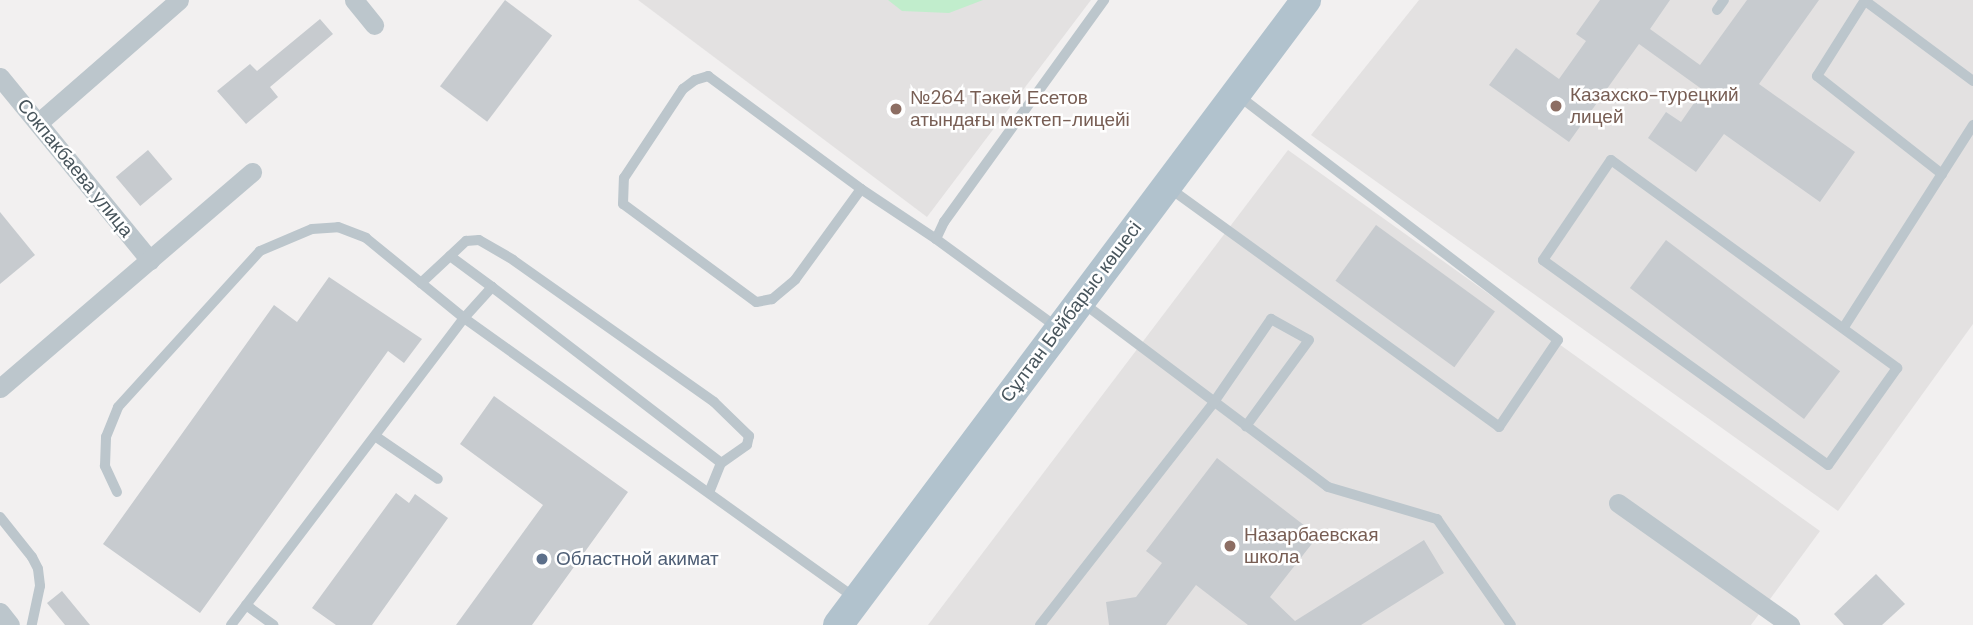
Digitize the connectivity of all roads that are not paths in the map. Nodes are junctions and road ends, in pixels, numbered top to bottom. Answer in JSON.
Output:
{"nodes":[{"id":1,"x":178,"y":0,"type":"edge"},
{"id":2,"x":354,"y":0,"type":"edge"},
{"id":3,"x":1104,"y":0,"type":"edge"},
{"id":4,"x":1306,"y":0,"type":"edge"},
{"id":5,"x":1724,"y":0,"type":"edge"},
{"id":6,"x":1864,"y":0,"type":"edge"},
{"id":7,"x":1717,"y":10,"type":"dead end"},
{"id":8,"x":374,"y":25,"type":"dead end"},
{"id":9,"x":0,"y":77,"type":"edge"},
{"id":10,"x":1973,"y":81,"type":"edge"},
{"id":11,"x":1235,"y":94,"type":"junction"},
{"id":12,"x":38,"y":123,"type":"junction"},
{"id":13,"x":1973,"y":125,"type":"edge"},
{"id":14,"x":252,"y":172,"type":"dead end"},
{"id":15,"x":1942,"y":174,"type":"junction"},
{"id":16,"x":1166,"y":186,"type":"junction"},
{"id":17,"x":861,"y":189,"type":"junction"},
{"id":18,"x":936,"y":239,"type":"junction"},
{"id":19,"x":450,"y":256,"type":"junction"},
{"id":20,"x":150,"y":260,"type":"junction"},
{"id":21,"x":421,"y":283,"type":"junction"},
{"id":22,"x":492,"y":287,"type":"junction"},
{"id":23,"x":1080,"y":301,"type":"junction"},
{"id":24,"x":464,"y":318,"type":"junction"},
{"id":25,"x":1844,"y":327,"type":"junction"},
{"id":26,"x":1059,"y":329,"type":"junction"},
{"id":27,"x":0,"y":388,"type":"edge"},
{"id":28,"x":1214,"y":402,"type":"junction"},
{"id":29,"x":1246,"y":426,"type":"junction"},
{"id":30,"x":375,"y":436,"type":"junction"},
{"id":31,"x":721,"y":463,"type":"junction"},
{"id":32,"x":438,"y":479,"type":"dead end"},
{"id":33,"x":117,"y":492,"type":"dead end"},
{"id":34,"x":709,"y":493,"type":"junction"},
{"id":35,"x":1618,"y":503,"type":"dead end"},
{"id":36,"x":0,"y":517,"type":"edge"},
{"id":37,"x":858,"y":599,"type":"junction"},
{"id":38,"x":246,"y":605,"type":"junction"},
{"id":39,"x":0,"y":613,"type":"edge"},
{"id":40,"x":10,"y":625,"type":"edge"},
{"id":41,"x":32,"y":625,"type":"edge"},
{"id":42,"x":231,"y":625,"type":"edge"},
{"id":43,"x":274,"y":625,"type":"edge"},
{"id":44,"x":838,"y":625,"type":"edge"},
{"id":45,"x":1040,"y":625,"type":"edge"},
{"id":46,"x":1511,"y":625,"type":"edge"},
{"id":47,"x":1790,"y":625,"type":"edge"}],
"edges":[{"from":1,"to":12,"type":"street"},
{"from":2,"to":8,"type":"street"},
{"from":3,"to":18,"type":"lane"},
{"from":4,"to":11,"type":"main road","name":"Сұлтан Бейбарыс көшесі"},
{"from":5,"to":7,"type":"lane"},
{"from":6,"to":10,"type":"lane"},
{"from":6,"to":15,"type":"lane"},
{"from":9,"to":12,"type":"street","name":"Сокпакбаева улица"},
{"from":11,"to":16,"type":"main road","name":"Сұлтан Бейбарыс көшесі"},
{"from":11,"to":16,"type":"lane"},
{"from":12,"to":20,"type":"street","name":"Сокпакбаева улица"},
{"from":13,"to":15,"type":"lane"},
{"from":14,"to":20,"type":"street"},
{"from":15,"to":25,"type":"lane"},
{"from":16,"to":23,"type":"main road","name":"Сұлтан Бейбарыс көшесі"},
{"from":17,"to":17,"type":"lane"},
{"from":17,"to":18,"type":"lane"},
{"from":18,"to":26,"type":"lane"},
{"from":19,"to":21,"type":"lane"},
{"from":19,"to":22,"type":"lane"},
{"from":19,"to":31,"type":"lane"},
{"from":20,"to":27,"type":"street"},
{"from":21,"to":24,"type":"lane"},
{"from":21,"to":33,"type":"lane"},
{"from":22,"to":24,"type":"lane"},
{"from":22,"to":31,"type":"lane"},
{"from":23,"to":26,"type":"main road","name":"Сұлтан Бейбарыс көшесі"},
{"from":23,"to":28,"type":"lane"},
{"from":24,"to":30,"type":"lane"},
{"from":24,"to":34,"type":"lane"},
{"from":25,"to":25,"type":"lane"},
{"from":26,"to":37,"type":"main road","name":"Сұлтан Бейбарыс көшесі"},
{"from":28,"to":29,"type":"lane"},
{"from":28,"to":29,"type":"lane"},
{"from":28,"to":45,"type":"lane"},
{"from":29,"to":46,"type":"lane"},
{"from":30,"to":32,"type":"lane"},
{"from":30,"to":38,"type":"lane"},
{"from":31,"to":34,"type":"lane"},
{"from":34,"to":37,"type":"lane"},
{"from":35,"to":47,"type":"street"},
{"from":36,"to":41,"type":"lane"},
{"from":37,"to":44,"type":"main road","name":"Сұлтан Бейбарыс көшесі"},
{"from":38,"to":42,"type":"lane"},
{"from":38,"to":43,"type":"lane"},
{"from":39,"to":40,"type":"street"}]}
